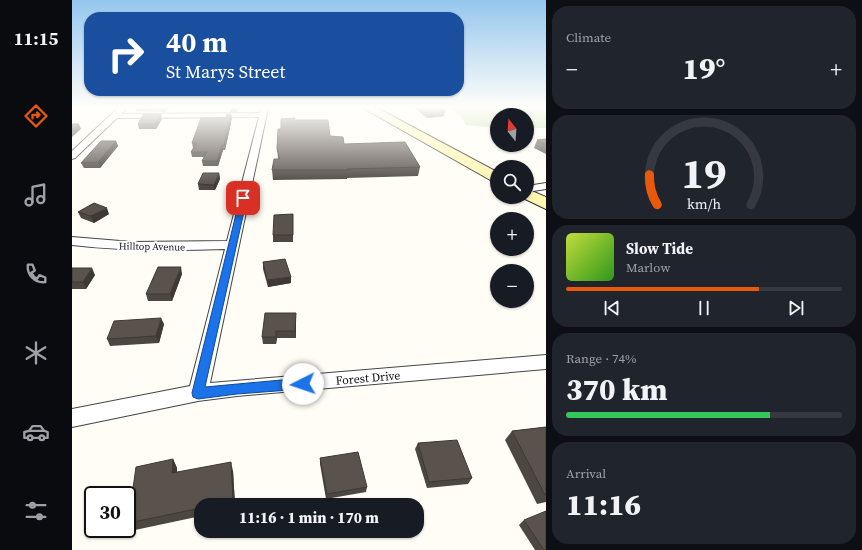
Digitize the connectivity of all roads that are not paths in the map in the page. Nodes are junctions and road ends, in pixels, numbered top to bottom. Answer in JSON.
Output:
{"nodes":[{"id":1,"x":95,"y":134,"type":"edge"},
{"id":2,"x":259,"y":134,"type":"edge"},
{"id":3,"x":415,"y":134,"type":"edge"},
{"id":4,"x":72,"y":156,"type":"edge"},
{"id":5,"x":490,"y":174,"type":"edge"},
{"id":6,"x":546,"y":186,"type":"edge"},
{"id":7,"x":534,"y":188,"type":"edge"},
{"id":8,"x":534,"y":198,"type":"edge"},
{"id":9,"x":546,"y":204,"type":"edge"},
{"id":10,"x":72,"y":241,"type":"edge"},
{"id":11,"x":232,"y":246,"type":"junction"},
{"id":12,"x":544,"y":366,"type":"edge"},
{"id":13,"x":198,"y":393,"type":"junction"},
{"id":14,"x":72,"y":418,"type":"edge"}],
"edges":[{"from":1,"to":4,"type":"street"},
{"from":2,"to":11,"type":"street"},
{"from":3,"to":5,"type":"main road"},
{"from":6,"to":7,"type":"street"},
{"from":8,"to":9,"type":"main road"},
{"from":10,"to":11,"type":"street","name":"Hilltop Avenue"},
{"from":11,"to":13,"type":"street"},
{"from":12,"to":13,"type":"street","name":"Forest Drive"},
{"from":13,"to":14,"type":"street","name":"Forest Drive"}]}
